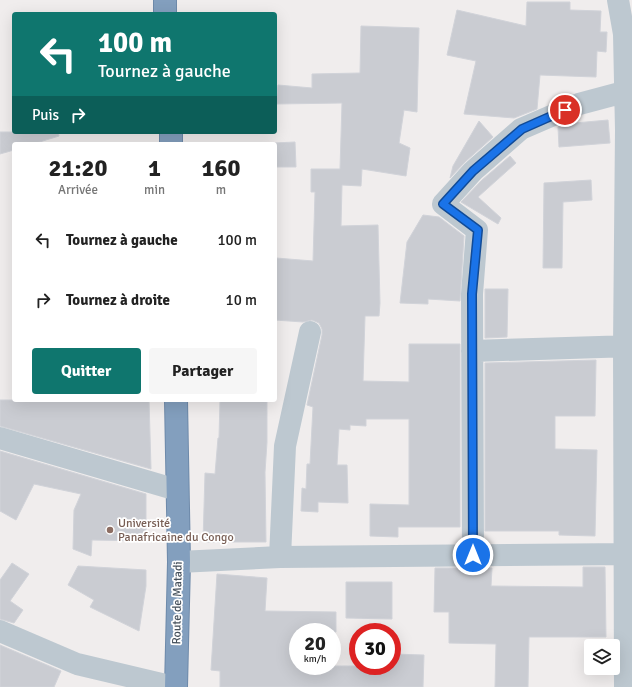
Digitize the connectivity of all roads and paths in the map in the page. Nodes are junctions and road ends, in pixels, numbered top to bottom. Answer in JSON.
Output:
{"nodes":[{"id":1,"x":165,"y":0,"type":"edge"},
{"id":2,"x":618,"y":0,"type":"edge"},
{"id":3,"x":165,"y":12,"type":"edge"},
{"id":4,"x":624,"y":92,"type":"junction"},
{"id":5,"x":629,"y":131,"type":"edge"},
{"id":6,"x":310,"y":332,"type":"dead end"},
{"id":7,"x":628,"y":347,"type":"edge"},
{"id":8,"x":472,"y":351,"type":"junction"},
{"id":9,"x":176,"y":402,"type":"edge"},
{"id":10,"x":0,"y":438,"type":"edge"},
{"id":11,"x":177,"y":490,"type":"junction"},
{"id":12,"x":629,"y":554,"type":"edge"},
{"id":13,"x":473,"y":555,"type":"junction"},
{"id":14,"x":280,"y":557,"type":"junction"},
{"id":15,"x":178,"y":562,"type":"junction"},
{"id":16,"x":0,"y":631,"type":"edge"},
{"id":17,"x":175,"y":687,"type":"edge"},
{"id":18,"x":625,"y":687,"type":"edge"}],
"edges":[{"from":1,"to":3,"type":"highway"},
{"from":2,"to":4,"type":"street"},
{"from":4,"to":5,"type":"street"},
{"from":4,"to":8,"type":"street"},
{"from":5,"to":7,"type":"street"},
{"from":6,"to":14,"type":"street"},
{"from":7,"to":8,"type":"street"},
{"from":7,"to":12,"type":"street"},
{"from":8,"to":13,"type":"street"},
{"from":9,"to":11,"type":"highway","name":"Route de Matadi"},
{"from":10,"to":11,"type":"street"},
{"from":11,"to":15,"type":"highway","name":"Route de Matadi"},
{"from":12,"to":13,"type":"street"},
{"from":12,"to":18,"type":"street"},
{"from":13,"to":14,"type":"street"},
{"from":14,"to":15,"type":"street"},
{"from":15,"to":17,"type":"highway","name":"Route de Matadi"},
{"from":16,"to":17,"type":"street"}]}
